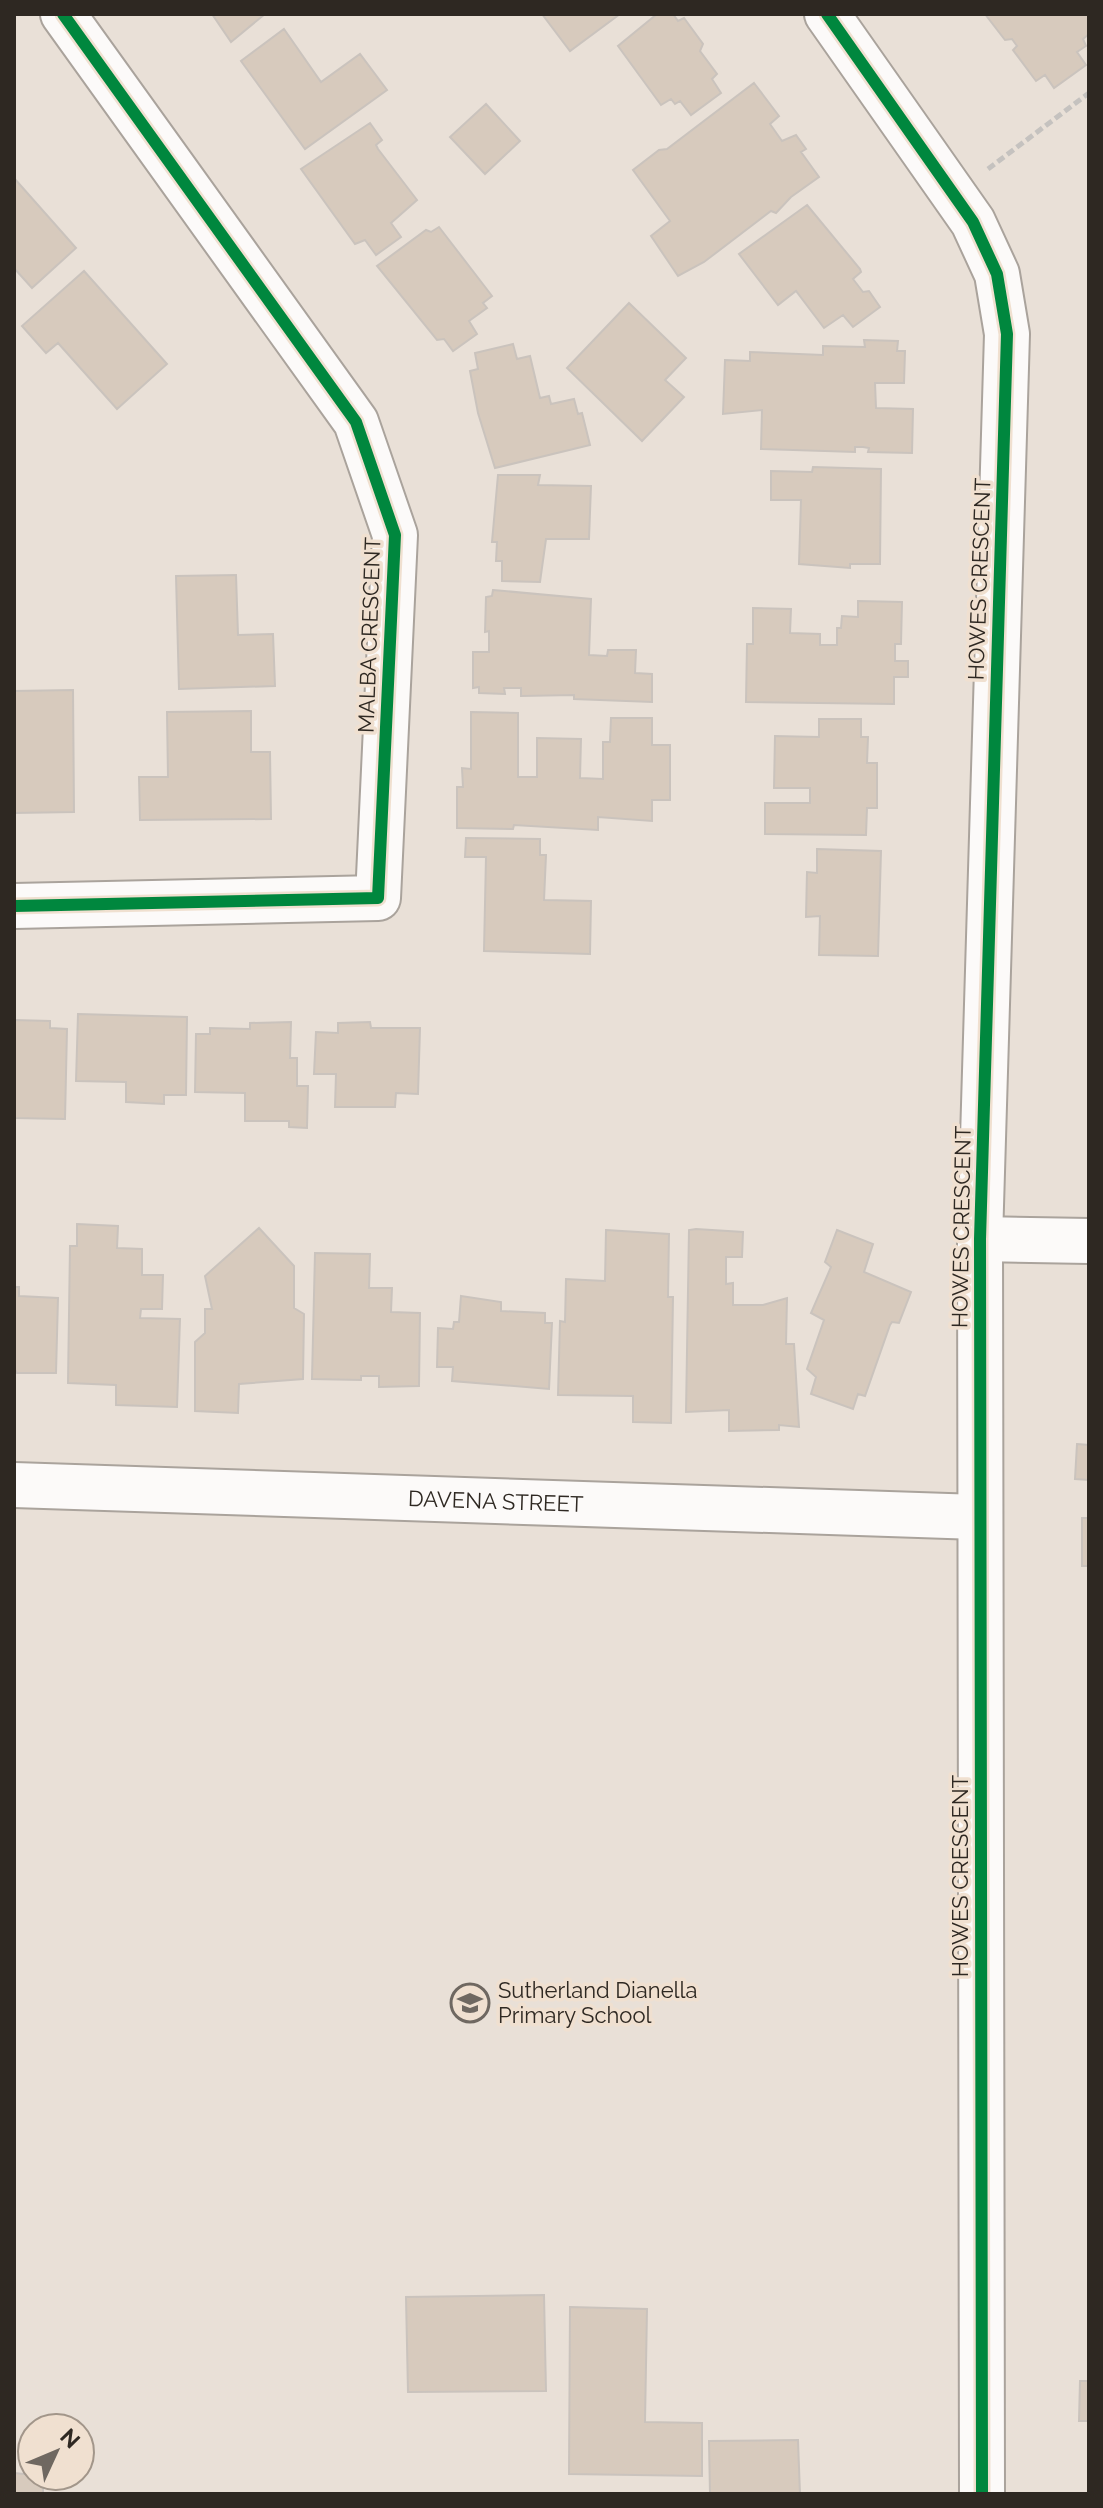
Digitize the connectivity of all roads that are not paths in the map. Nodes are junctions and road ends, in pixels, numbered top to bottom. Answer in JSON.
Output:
{"nodes":[{"id":1,"x":63,"y":14,"type":"edge"},
{"id":2,"x":827,"y":14,"type":"edge"},
{"id":3,"x":14,"y":906,"type":"edge"},
{"id":4,"x":980,"y":1239,"type":"junction"},
{"id":5,"x":1089,"y":1241,"type":"edge"},
{"id":6,"x":14,"y":1485,"type":"edge"},
{"id":7,"x":978,"y":1517,"type":"junction"},
{"id":8,"x":982,"y":2494,"type":"edge"}],
"edges":[{"from":1,"to":3,"type":"street","name":"MALBA CRESCENT"},
{"from":2,"to":4,"type":"street","name":"HOWES CRESCENT"},
{"from":4,"to":5,"type":"street"},
{"from":4,"to":7,"type":"street","name":"HOWES CRESCENT"},
{"from":6,"to":7,"type":"street","name":"DAVENA STREET"},
{"from":7,"to":8,"type":"street","name":"HOWES CRESCENT"}]}
